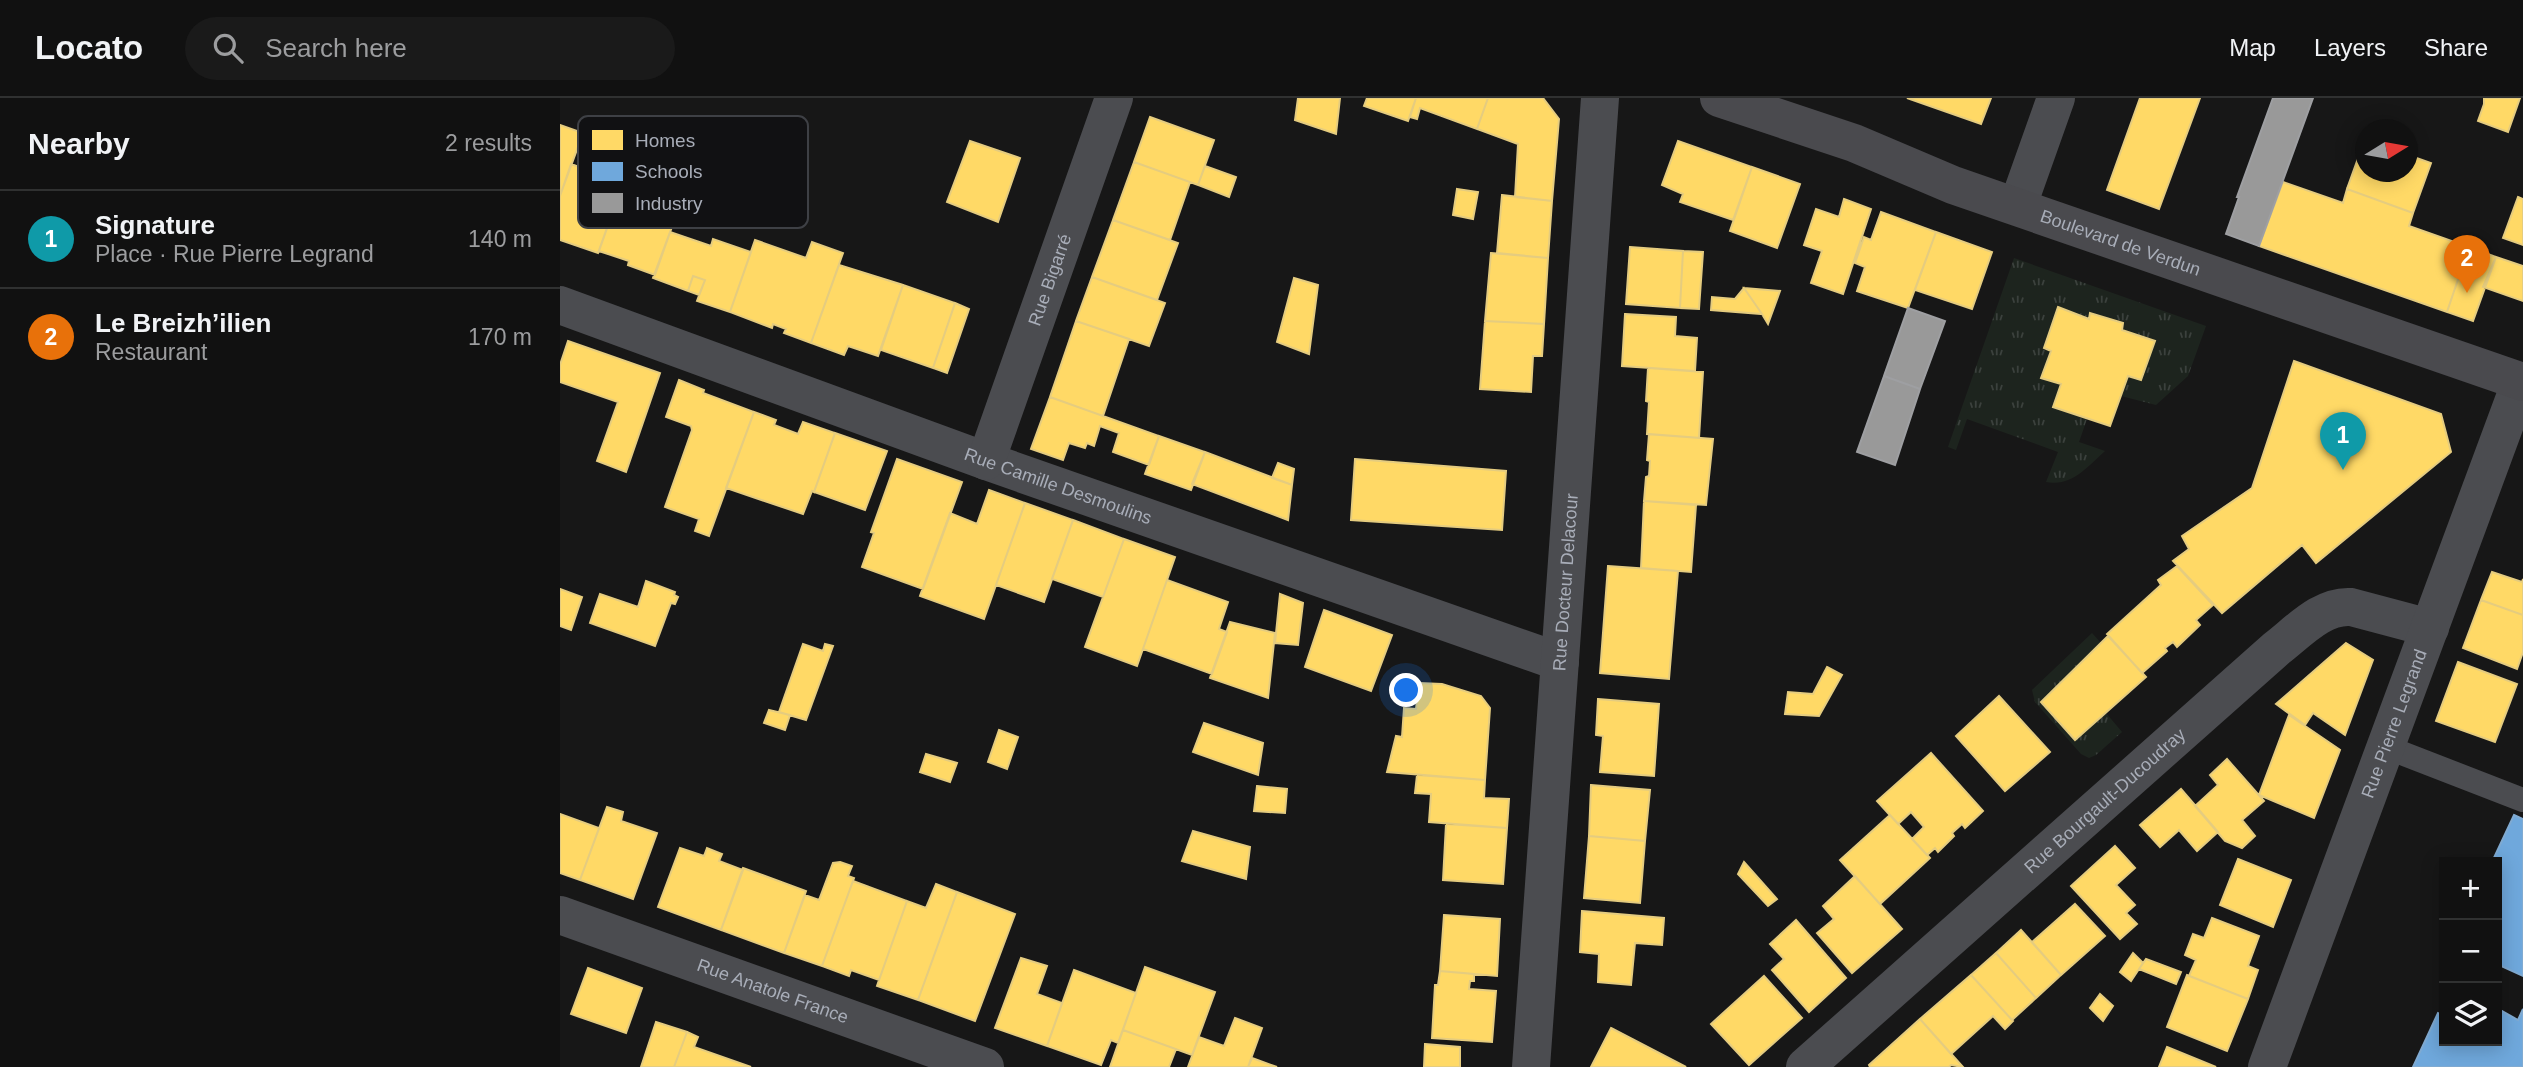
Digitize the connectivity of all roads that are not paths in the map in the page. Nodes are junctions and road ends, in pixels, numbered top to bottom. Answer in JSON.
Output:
{"nodes":[{"id":1,"x":1114,"y":98,"type":"edge"},
{"id":2,"x":1600,"y":98,"type":"edge"},
{"id":3,"x":1719,"y":98,"type":"edge"},
{"id":4,"x":2056,"y":98,"type":"edge"},
{"id":5,"x":2018,"y":205,"type":"junction"},
{"id":6,"x":560,"y":305,"type":"edge"},
{"id":7,"x":2522,"y":382,"type":"edge"},
{"id":8,"x":986,"y":461,"type":"junction"},
{"id":9,"x":2430,"y":628,"type":"junction"},
{"id":10,"x":1560,"y":662,"type":"junction"},
{"id":11,"x":2386,"y":747,"type":"junction"},
{"id":12,"x":2523,"y":800,"type":"edge"},
{"id":13,"x":560,"y":915,"type":"edge"},
{"id":14,"x":985,"y":1067,"type":"edge"},
{"id":15,"x":1531,"y":1067,"type":"edge"},
{"id":16,"x":1804,"y":1067,"type":"edge"},
{"id":17,"x":2267,"y":1067,"type":"edge"}],
"edges":[{"from":1,"to":8,"type":"street","name":"Rue Bigarré"},
{"from":2,"to":10,"type":"street","name":"Rue Docteur Delacour"},
{"from":3,"to":5,"type":"main road","name":"Boulevard de Verdun"},
{"from":4,"to":5,"type":"street"},
{"from":5,"to":7,"type":"main road","name":"Boulevard de Verdun"},
{"from":6,"to":8,"type":"street","name":"Rue Camille Desmoulins"},
{"from":7,"to":9,"type":"street","name":"Rue Pierre Legrand"},
{"from":8,"to":10,"type":"street","name":"Rue Camille Desmoulins"},
{"from":9,"to":11,"type":"street","name":"Rue Pierre Legrand"},
{"from":9,"to":16,"type":"street","name":"Rue Bourgault-Ducoudray"},
{"from":10,"to":15,"type":"street","name":"Rue Docteur Delacour"},
{"from":11,"to":12,"type":"lane"},
{"from":11,"to":17,"type":"street","name":"Rue Pierre Legrand"},
{"from":13,"to":14,"type":"street","name":"Rue Anatole France"}]}
